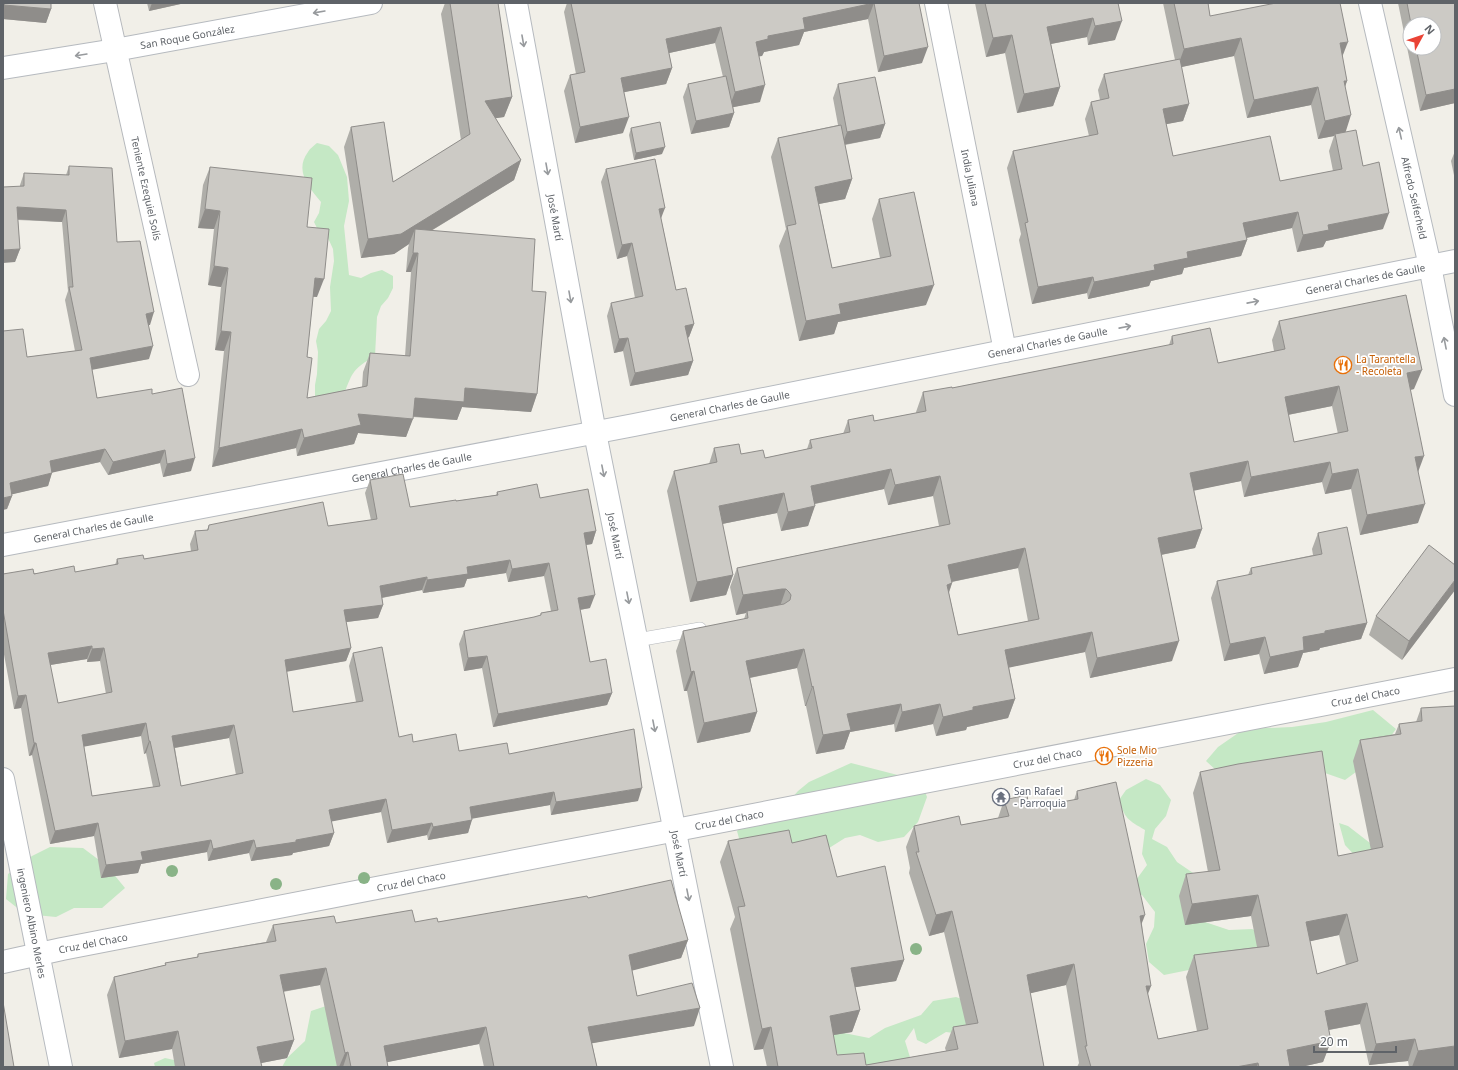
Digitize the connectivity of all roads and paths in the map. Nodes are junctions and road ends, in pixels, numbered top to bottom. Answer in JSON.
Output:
{"nodes":[{"id":1,"x":104,"y":3,"type":"edge"},
{"id":2,"x":371,"y":3,"type":"edge"},
{"id":3,"x":516,"y":3,"type":"edge"},
{"id":4,"x":936,"y":3,"type":"edge"},
{"id":5,"x":1370,"y":3,"type":"edge"},
{"id":6,"x":114,"y":50,"type":"junction"},
{"id":7,"x":3,"y":68,"type":"edge"},
{"id":8,"x":1455,"y":261,"type":"edge"},
{"id":9,"x":1430,"y":266,"type":"junction"},
{"id":10,"x":1005,"y":352,"type":"junction"},
{"id":11,"x":188,"y":375,"type":"dead end"},
{"id":12,"x":1455,"y":395,"type":"edge"},
{"id":13,"x":595,"y":433,"type":"junction"},
{"id":14,"x":3,"y":545,"type":"edge"},
{"id":15,"x":715,"y":627,"type":"edge"},
{"id":16,"x":637,"y":640,"type":"junction"},
{"id":17,"x":1455,"y":679,"type":"edge"},
{"id":18,"x":3,"y":779,"type":"edge"},
{"id":19,"x":675,"y":830,"type":"junction"},
{"id":20,"x":39,"y":954,"type":"junction"},
{"id":21,"x":3,"y":962,"type":"edge"},
{"id":22,"x":61,"y":1067,"type":"edge"},
{"id":23,"x":722,"y":1067,"type":"edge"}],
"edges":[{"from":1,"to":6,"type":"street","name":"Teniente Ezequiel Solís"},
{"from":2,"to":6,"type":"street","name":"San Roque González","one_way":true},
{"from":3,"to":13,"type":"street","name":"José Martí","one_way":true},
{"from":4,"to":10,"type":"street","name":"India Juliana"},
{"from":9,"to":5,"type":"street","name":"Alfredo Seiferheld","one_way":true},
{"from":6,"to":7,"type":"street","name":"San Roque González","one_way":true},
{"from":6,"to":11,"type":"street","name":"Teniente Ezequiel Solís"},
{"from":8,"to":9,"type":"street","name":"General Charles de Gaulle"},
{"from":10,"to":9,"type":"street","name":"General Charles de Gaulle","one_way":true},
{"from":12,"to":9,"type":"street","name":"Alfredo Seiferheld","one_way":true},
{"from":10,"to":13,"type":"street","name":"General Charles de Gaulle"},
{"from":13,"to":14,"type":"street","name":"General Charles de Gaulle"},
{"from":13,"to":16,"type":"street","name":"José Martí","one_way":true},
{"from":15,"to":16,"type":"lane"},
{"from":16,"to":19,"type":"street","name":"José Martí","one_way":true},
{"from":17,"to":19,"type":"street","name":"Cruz del Chaco"},
{"from":18,"to":20,"type":"street","name":"ingeniero Albino Merles"},
{"from":19,"to":20,"type":"street","name":"Cruz del Chaco"},
{"from":19,"to":23,"type":"street","name":"José Martí","one_way":true},
{"from":20,"to":21,"type":"street","name":"Cruz del Chaco"},
{"from":20,"to":22,"type":"street","name":"ingeniero Albino Merles"}]}
